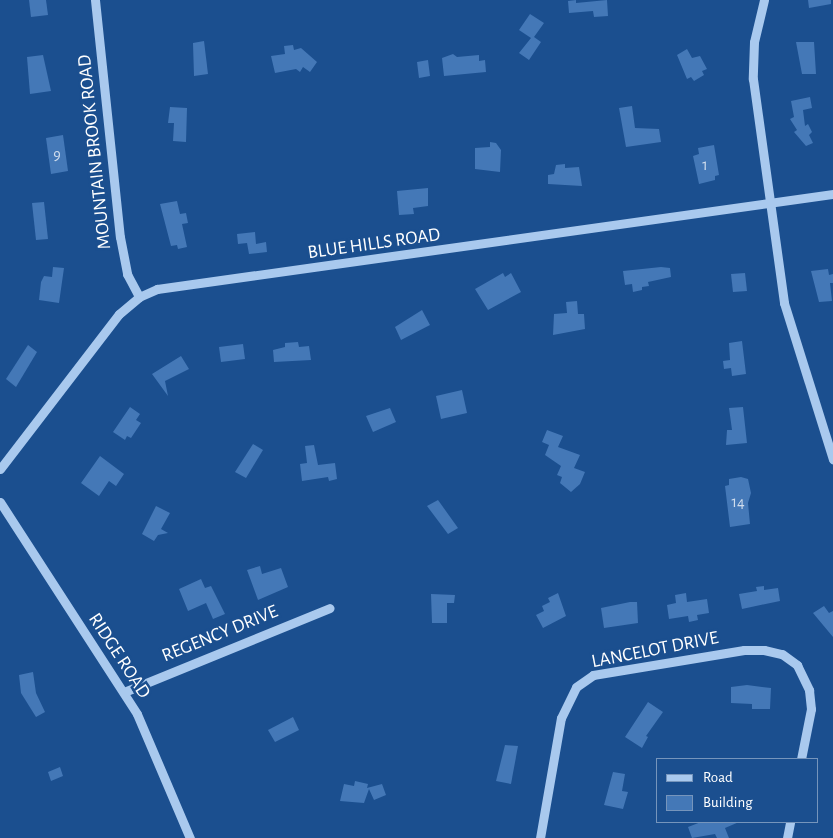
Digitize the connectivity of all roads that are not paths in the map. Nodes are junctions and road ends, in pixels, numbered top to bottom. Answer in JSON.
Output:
{"nodes":[{"id":1,"x":95,"y":0,"type":"edge"},
{"id":2,"x":764,"y":0,"type":"edge"},
{"id":3,"x":833,"y":194,"type":"edge"},
{"id":4,"x":772,"y":203,"type":"junction"},
{"id":5,"x":138,"y":297,"type":"junction"},
{"id":6,"x":833,"y":459,"type":"edge"},
{"id":7,"x":0,"y":469,"type":"edge"},
{"id":8,"x":0,"y":502,"type":"edge"},
{"id":9,"x":330,"y":608,"type":"dead end"},
{"id":10,"x":124,"y":692,"type":"junction"},
{"id":11,"x":801,"y":758,"type":"edge"},
{"id":12,"x":790,"y":823,"type":"edge"},
{"id":13,"x":190,"y":838,"type":"edge"},
{"id":14,"x":540,"y":838,"type":"edge"},
{"id":15,"x":787,"y":838,"type":"edge"}],
"edges":[{"from":1,"to":5,"type":"street","name":"MOUNTAIN BROOK ROAD"},
{"from":2,"to":4,"type":"street"},
{"from":3,"to":4,"type":"street","name":"BLUE HILLS ROAD"},
{"from":4,"to":5,"type":"street","name":"BLUE HILLS ROAD"},
{"from":4,"to":6,"type":"street"},
{"from":5,"to":7,"type":"street","name":"BLUE HILLS ROAD"},
{"from":8,"to":10,"type":"street","name":"RIDGE ROAD"},
{"from":9,"to":10,"type":"street","name":"REGENCY DRIVE"},
{"from":10,"to":13,"type":"street","name":"RIDGE ROAD"},
{"from":11,"to":14,"type":"street","name":"LANCELOT DRIVE"},
{"from":12,"to":15,"type":"street"}]}
